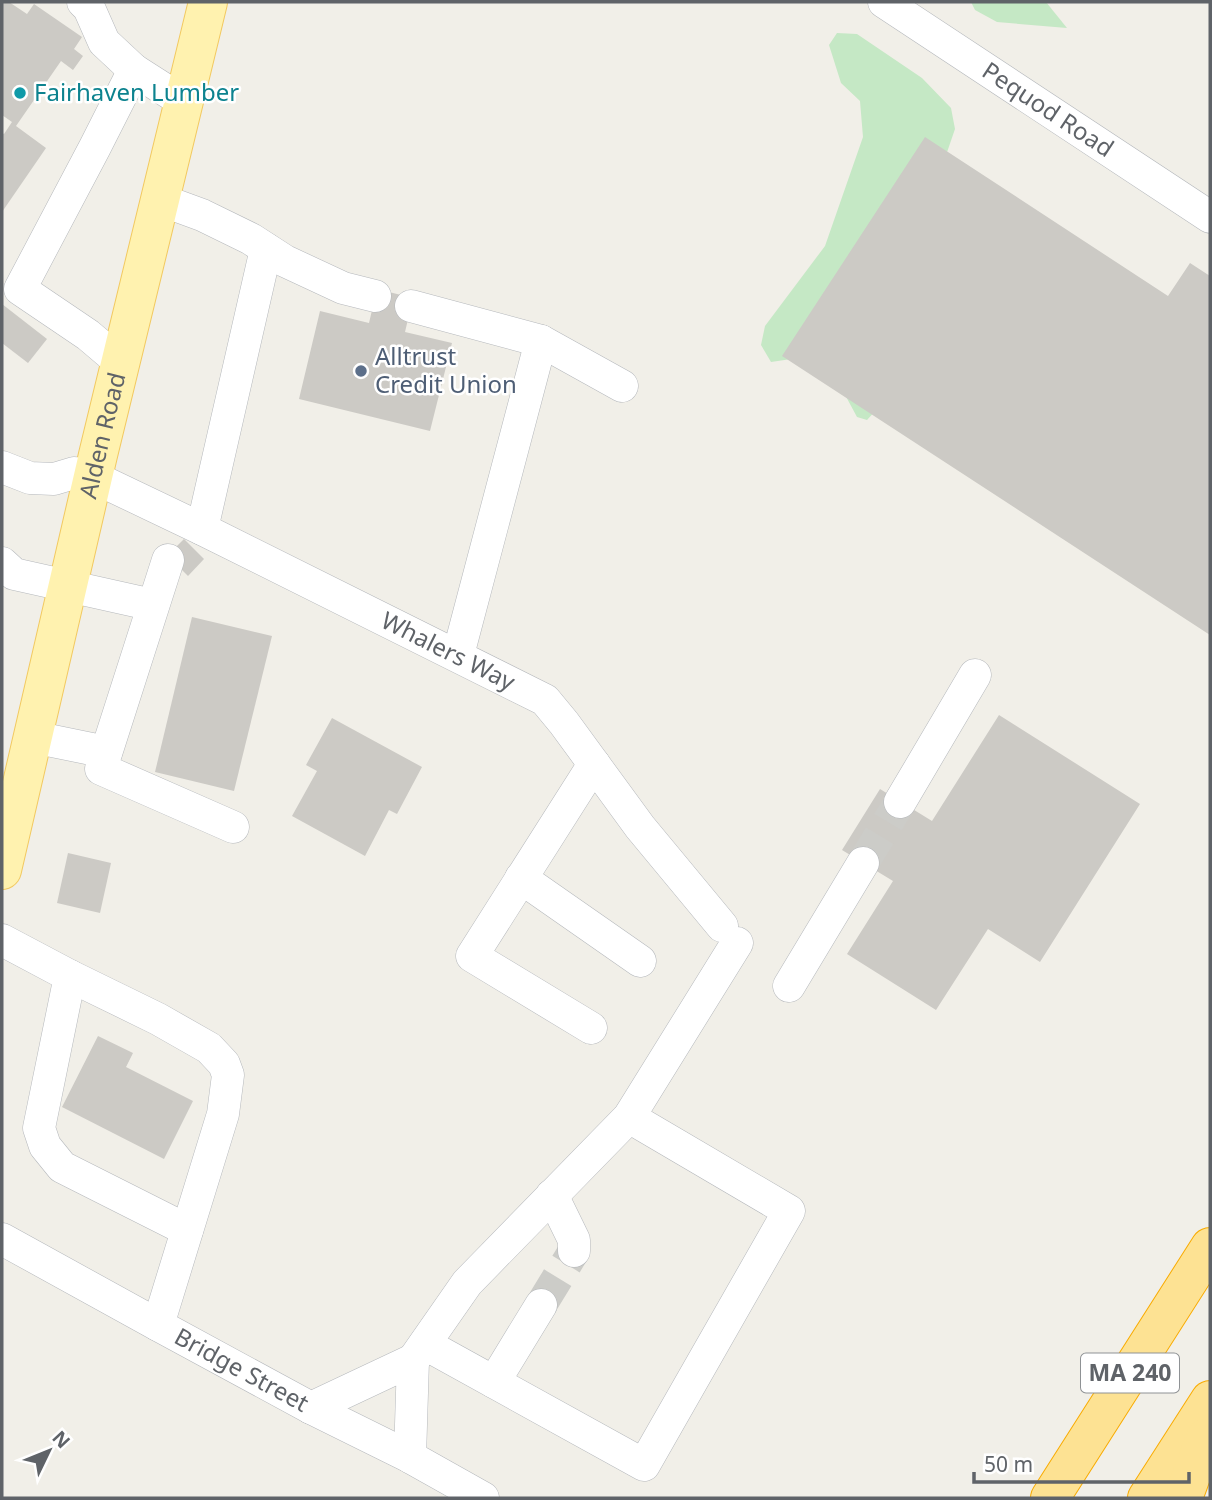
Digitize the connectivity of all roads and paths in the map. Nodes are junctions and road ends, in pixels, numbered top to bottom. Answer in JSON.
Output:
{"nodes":[{"id":1,"x":83,"y":2,"type":"edge"},
{"id":2,"x":208,"y":2,"type":"edge"},
{"id":3,"x":884,"y":2,"type":"edge"},
{"id":4,"x":134,"y":70,"type":"junction"},
{"id":5,"x":184,"y":102,"type":"junction"},
{"id":6,"x":161,"y":200,"type":"junction"},
{"id":7,"x":1210,"y":217,"type":"edge"},
{"id":8,"x":265,"y":249,"type":"junction"},
{"id":9,"x":11,"y":285,"type":"edge"},
{"id":10,"x":375,"y":296,"type":"dead end"},
{"id":11,"x":411,"y":306,"type":"dead end"},
{"id":12,"x":541,"y":341,"type":"junction"},
{"id":13,"x":121,"y":363,"type":"junction"},
{"id":14,"x":622,"y":386,"type":"dead end"},
{"id":15,"x":2,"y":467,"type":"edge"},
{"id":16,"x":93,"y":478,"type":"junction"},
{"id":17,"x":202,"y":529,"type":"junction"},
{"id":18,"x":167,"y":560,"type":"dead end"},
{"id":19,"x":2,"y":563,"type":"edge"},
{"id":20,"x":68,"y":587,"type":"junction"},
{"id":21,"x":153,"y":605,"type":"junction"},
{"id":22,"x":458,"y":655,"type":"junction"},
{"id":23,"x":975,"y":675,"type":"dead end"},
{"id":24,"x":33,"y":737,"type":"junction"},
{"id":25,"x":106,"y":752,"type":"junction"},
{"id":26,"x":594,"y":764,"type":"junction"},
{"id":27,"x":13,"y":771,"type":"edge"},
{"id":28,"x":900,"y":802,"type":"tunnel mouth"},
{"id":29,"x":233,"y":827,"type":"dead end"},
{"id":30,"x":863,"y":863,"type":"tunnel mouth"},
{"id":31,"x":2,"y":870,"type":"edge"},
{"id":32,"x":521,"y":878,"type":"junction"},
{"id":33,"x":2,"y":940,"type":"edge"},
{"id":34,"x":640,"y":961,"type":"dead end"},
{"id":35,"x":70,"y":976,"type":"junction"},
{"id":36,"x":789,"y":986,"type":"dead end"},
{"id":37,"x":591,"y":1028,"type":"dead end"},
{"id":38,"x":629,"y":1117,"type":"junction"},
{"id":39,"x":552,"y":1195,"type":"junction"},
{"id":40,"x":187,"y":1230,"type":"junction"},
{"id":41,"x":2,"y":1239,"type":"edge"},
{"id":42,"x":1210,"y":1247,"type":"edge"},
{"id":43,"x":574,"y":1251,"type":"dead end"},
{"id":44,"x":541,"y":1305,"type":"tunnel mouth"},
{"id":45,"x":1168,"y":1314,"type":"junction"},
{"id":46,"x":158,"y":1325,"type":"junction"},
{"id":47,"x":419,"y":1352,"type":"junction"},
{"id":48,"x":494,"y":1382,"type":"junction"},
{"id":49,"x":1210,"y":1400,"type":"edge"},
{"id":50,"x":311,"y":1408,"type":"junction"},
{"id":51,"x":1210,"y":1422,"type":"edge"},
{"id":52,"x":410,"y":1457,"type":"junction"},
{"id":53,"x":483,"y":1498,"type":"edge"},
{"id":54,"x":1024,"y":1498,"type":"edge"},
{"id":55,"x":1050,"y":1498,"type":"edge"},
{"id":56,"x":1147,"y":1498,"type":"edge"},
{"id":57,"x":1183,"y":1498,"type":"edge"}],
"edges":[{"from":1,"to":4,"type":"street"},
{"from":2,"to":5,"type":"main road","name":"Alden Road"},
{"from":3,"to":7,"type":"street","name":"Pequod Road"},
{"from":4,"to":5,"type":"street"},
{"from":4,"to":9,"type":"street"},
{"from":5,"to":6,"type":"main road","name":"Alden Road"},
{"from":6,"to":8,"type":"street"},
{"from":6,"to":13,"type":"main road","name":"Alden Road"},
{"from":8,"to":10,"type":"street"},
{"from":8,"to":17,"type":"street"},
{"from":9,"to":13,"type":"street"},
{"from":11,"to":12,"type":"street"},
{"from":12,"to":14,"type":"street"},
{"from":12,"to":22,"type":"street"},
{"from":13,"to":16,"type":"main road","name":"Alden Road"},
{"from":15,"to":16,"type":"street"},
{"from":16,"to":17,"type":"street","name":"Whalers Way"},
{"from":16,"to":20,"type":"main road","name":"Alden Road"},
{"from":17,"to":22,"type":"street","name":"Whalers Way"},
{"from":18,"to":21,"type":"street"},
{"from":19,"to":20,"type":"street"},
{"from":20,"to":21,"type":"street"},
{"from":20,"to":24,"type":"main road","name":"Alden Road"},
{"from":21,"to":25,"type":"street"},
{"from":22,"to":26,"type":"street","name":"Whalers Way"},
{"from":23,"to":28,"type":"street"},
{"from":24,"to":25,"type":"street"},
{"from":24,"to":27,"type":"main road","name":"Alden Road"},
{"from":25,"to":29,"type":"street"},
{"from":26,"to":32,"type":"street"},
{"from":26,"to":38,"type":"street","name":"Whalers Way"},
{"from":27,"to":31,"type":"main road","name":"Alden Road"},
{"from":30,"to":36,"type":"street"},
{"from":32,"to":34,"type":"street"},
{"from":32,"to":37,"type":"street"},
{"from":33,"to":35,"type":"street"},
{"from":35,"to":40,"type":"street"},
{"from":35,"to":40,"type":"street"},
{"from":38,"to":39,"type":"street"},
{"from":38,"to":48,"type":"street"},
{"from":39,"to":43,"type":"street"},
{"from":39,"to":47,"type":"street"},
{"from":40,"to":46,"type":"street"},
{"from":41,"to":46,"type":"street","name":"Bridge Street"},
{"from":42,"to":45,"type":"highway","number":"MA 240"},
{"from":44,"to":48,"type":"street"},
{"from":45,"to":54,"type":"highway"},
{"from":45,"to":55,"type":"highway","number":"MA 240"},
{"from":46,"to":50,"type":"street","name":"Bridge Street"},
{"from":47,"to":48,"type":"street"},
{"from":47,"to":50,"type":"street"},
{"from":47,"to":52,"type":"street"},
{"from":49,"to":56,"type":"highway","number":"MA 240"},
{"from":50,"to":52,"type":"street","name":"Bridge Street"},
{"from":51,"to":57,"type":"highway"},
{"from":52,"to":53,"type":"street","name":"Bridge Street"}]}
